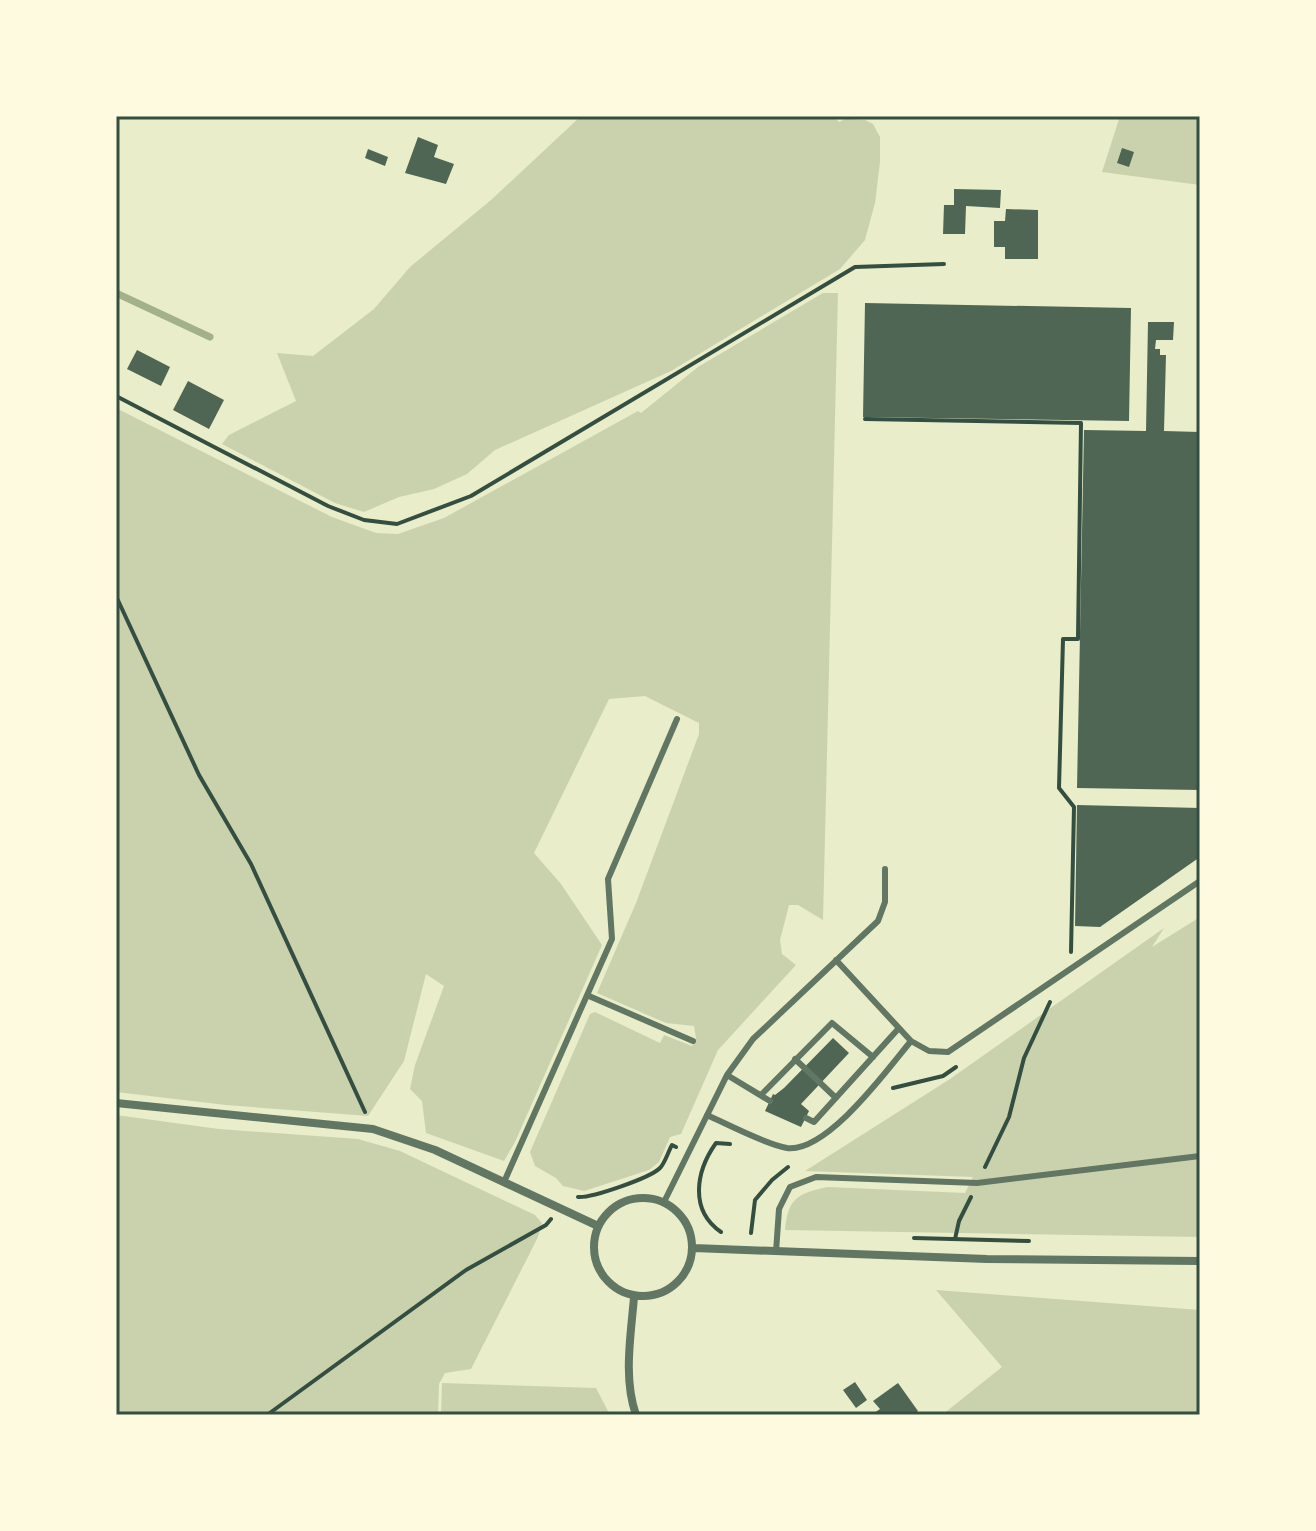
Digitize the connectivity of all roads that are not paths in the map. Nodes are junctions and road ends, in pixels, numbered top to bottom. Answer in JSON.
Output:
{"nodes":[{"id":1,"x":677,"y":719,"type":"dead end"},
{"id":2,"x":885,"y":869,"type":"dead end"},
{"id":3,"x":1200,"y":881,"type":"edge"},
{"id":4,"x":836,"y":960,"type":"junction"},
{"id":5,"x":589,"y":996,"type":"junction"},
{"id":6,"x":899,"y":1028,"type":"junction"},
{"id":7,"x":693,"y":1041,"type":"dead end"},
{"id":8,"x":911,"y":1041,"type":"junction"},
{"id":9,"x":873,"y":1057,"type":"junction"},
{"id":10,"x":795,"y":1059,"type":"junction"},
{"id":11,"x":727,"y":1075,"type":"junction"},
{"id":12,"x":761,"y":1095,"type":"junction"},
{"id":13,"x":836,"y":1098,"type":"junction"},
{"id":14,"x":770,"y":1101,"type":"dead end"},
{"id":15,"x":116,"y":1103,"type":"edge"},
{"id":16,"x":707,"y":1115,"type":"junction"},
{"id":17,"x":806,"y":1118,"type":"dead end"},
{"id":18,"x":1200,"y":1156,"type":"edge"},
{"id":19,"x":504,"y":1182,"type":"junction"},
{"id":20,"x":664,"y":1202,"type":"junction"},
{"id":21,"x":598,"y":1226,"type":"junction"},
{"id":22,"x":694,"y":1248,"type":"junction"},
{"id":23,"x":776,"y":1252,"type":"junction"},
{"id":24,"x":1200,"y":1261,"type":"edge"},
{"id":25,"x":634,"y":1297,"type":"junction"},
{"id":26,"x":636,"y":1415,"type":"edge"}],
"edges":[{"from":1,"to":5,"type":"lane"},
{"from":2,"to":4,"type":"lane"},
{"from":3,"to":8,"type":"lane"},
{"from":4,"to":6,"type":"lane"},
{"from":4,"to":11,"type":"lane"},
{"from":5,"to":7,"type":"lane"},
{"from":5,"to":19,"type":"lane"},
{"from":6,"to":8,"type":"lane"},
{"from":6,"to":9,"type":"lane"},
{"from":8,"to":16,"type":"lane"},
{"from":9,"to":10,"type":"lane"},
{"from":9,"to":13,"type":"lane"},
{"from":10,"to":12,"type":"lane"},
{"from":10,"to":13,"type":"lane"},
{"from":11,"to":12,"type":"lane"},
{"from":11,"to":16,"type":"lane"},
{"from":12,"to":14,"type":"lane"},
{"from":13,"to":17,"type":"lane"},
{"from":15,"to":19,"type":"street"},
{"from":16,"to":20,"type":"lane"},
{"from":18,"to":23,"type":"lane"},
{"from":19,"to":21,"type":"street"},
{"from":20,"to":21,"type":"street"},
{"from":20,"to":22,"type":"street"},
{"from":21,"to":25,"type":"street"},
{"from":22,"to":23,"type":"street"},
{"from":22,"to":25,"type":"street"},
{"from":23,"to":24,"type":"street"},
{"from":25,"to":26,"type":"street"}]}
